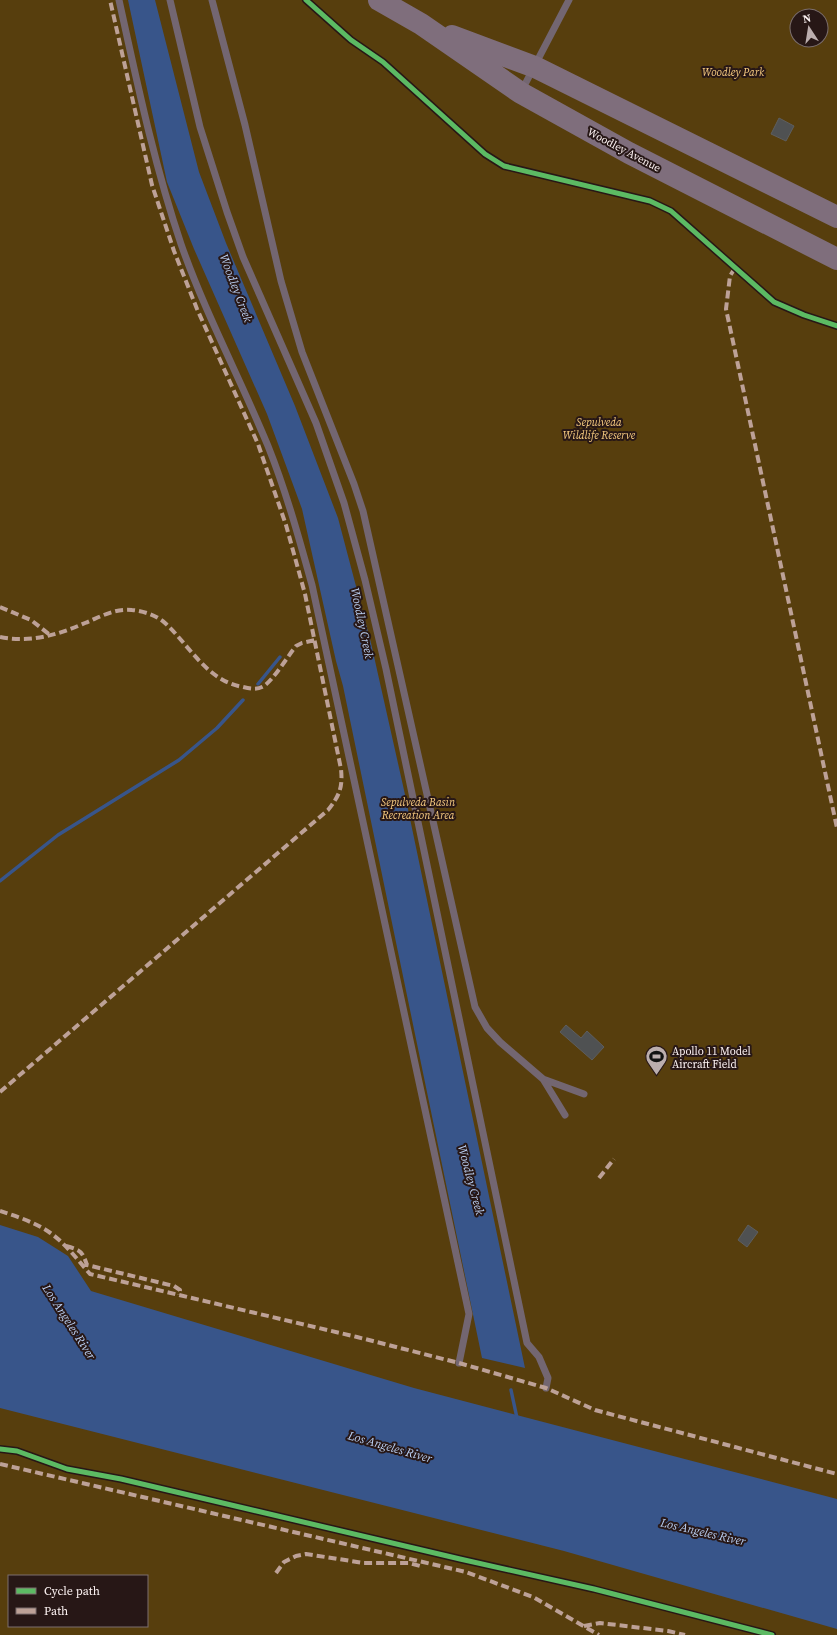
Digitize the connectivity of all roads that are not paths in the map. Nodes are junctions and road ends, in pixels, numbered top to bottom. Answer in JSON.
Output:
{"nodes":[{"id":1,"x":119,"y":0,"type":"edge"},
{"id":2,"x":170,"y":0,"type":"edge"},
{"id":3,"x":212,"y":0,"type":"edge"},
{"id":4,"x":379,"y":0,"type":"edge"},
{"id":5,"x":569,"y":0,"type":"edge"},
{"id":6,"x":421,"y":24,"type":"junction"},
{"id":7,"x":535,"y":67,"type":"junction"},
{"id":8,"x":521,"y":93,"type":"junction"},
{"id":9,"x":837,"y":217,"type":"edge"},
{"id":10,"x":837,"y":259,"type":"edge"},
{"id":11,"x":543,"y":1079,"type":"junction"},
{"id":12,"x":584,"y":1094,"type":"dead end"},
{"id":13,"x":565,"y":1115,"type":"dead end"},
{"id":14,"x":459,"y":1363,"type":"dead end"},
{"id":15,"x":546,"y":1388,"type":"dead end"}],
"edges":[{"from":1,"to":14,"type":"lane"},
{"from":2,"to":15,"type":"lane"},
{"from":3,"to":11,"type":"lane"},
{"from":4,"to":6,"type":"main road","name":"Woodley Avenue"},
{"from":5,"to":7,"type":"lane"},
{"from":6,"to":7,"type":"main road","name":"Woodley Avenue"},
{"from":6,"to":8,"type":"main road","name":"Woodley Avenue"},
{"from":7,"to":8,"type":"lane"},
{"from":7,"to":9,"type":"main road","name":"Woodley Avenue"},
{"from":8,"to":10,"type":"main road","name":"Woodley Avenue"},
{"from":11,"to":12,"type":"lane"},
{"from":11,"to":13,"type":"lane"}]}
